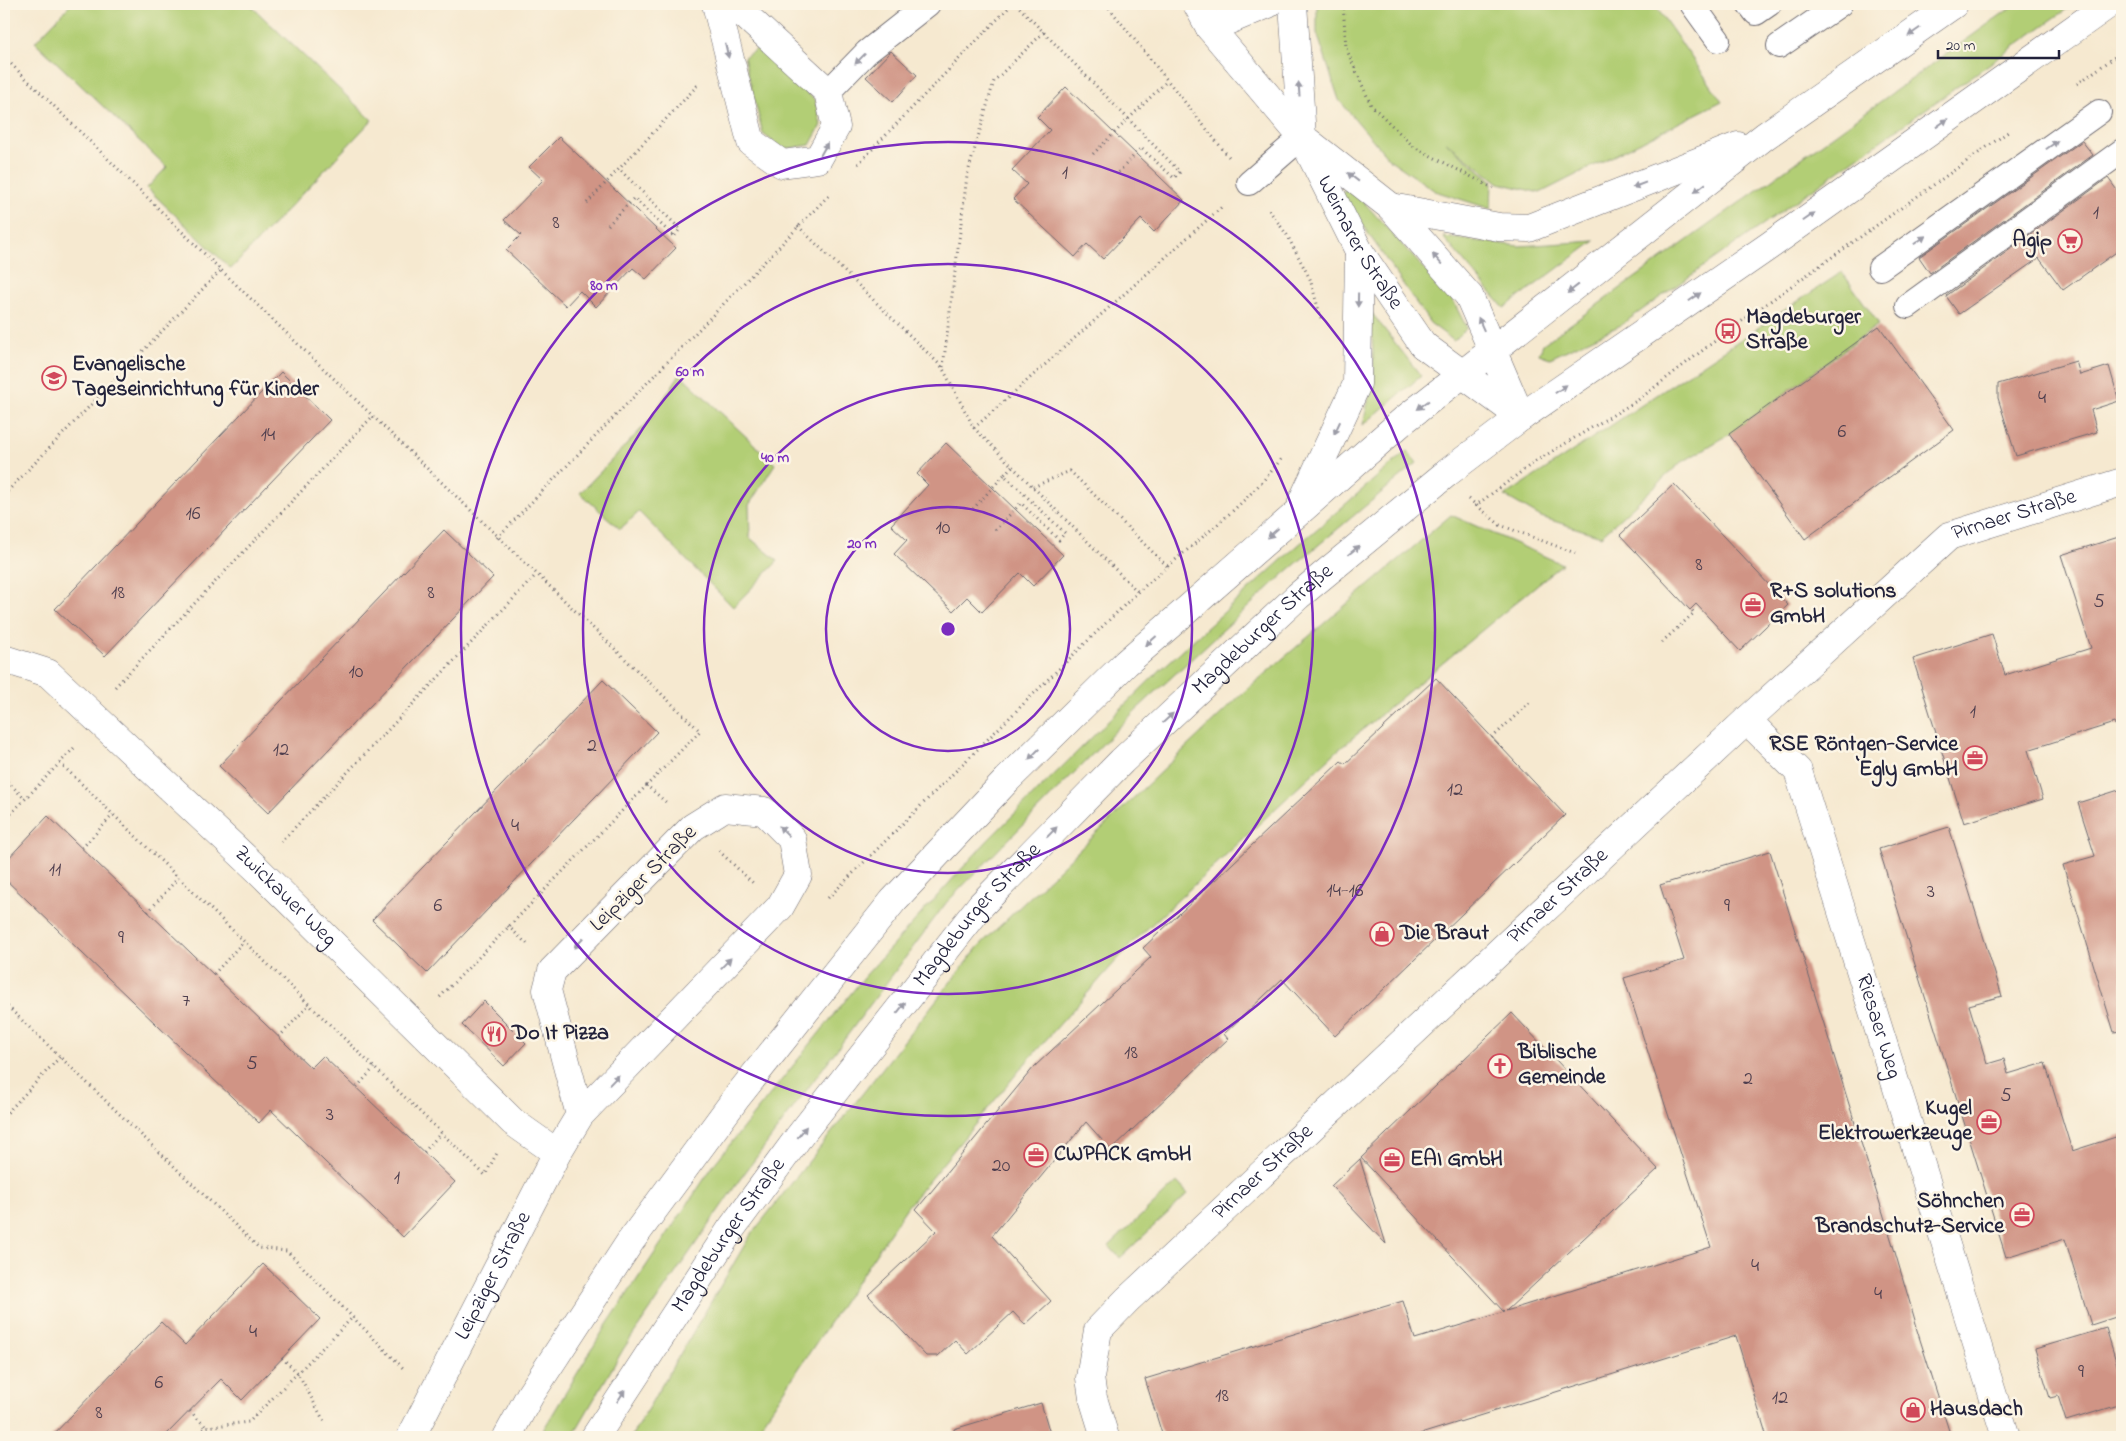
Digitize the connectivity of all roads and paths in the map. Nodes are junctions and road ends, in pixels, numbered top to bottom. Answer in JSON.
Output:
{"nodes":[{"id":1,"x":716,"y":4,"type":"edge"},
{"id":2,"x":734,"y":4,"type":"edge"},
{"id":3,"x":928,"y":4,"type":"edge"},
{"id":4,"x":972,"y":4,"type":"edge"},
{"id":5,"x":1012,"y":4,"type":"edge"},
{"id":6,"x":1016,"y":4,"type":"edge"},
{"id":7,"x":1176,"y":4,"type":"edge"},
{"id":8,"x":1197,"y":4,"type":"edge"},
{"id":9,"x":1268,"y":4,"type":"edge"},
{"id":10,"x":1293,"y":4,"type":"edge"},
{"id":11,"x":1342,"y":4,"type":"edge"},
{"id":12,"x":1692,"y":4,"type":"edge"},
{"id":13,"x":1840,"y":4,"type":"edge"},
{"id":14,"x":1954,"y":4,"type":"edge"},
{"id":15,"x":2109,"y":4,"type":"edge"},
{"id":16,"x":968,"y":8,"type":"dead end"},
{"id":17,"x":1213,"y":16,"type":"edge"},
{"id":18,"x":1044,"y":32,"type":"junction"},
{"id":19,"x":1718,"y":40,"type":"dead end"},
{"id":20,"x":1778,"y":46,"type":"dead end"},
{"id":21,"x":2122,"y":52,"type":"edge"},
{"id":22,"x":4,"y":57,"type":"edge"},
{"id":23,"x":733,"y":76,"type":"junction"},
{"id":24,"x":1167,"y":81,"type":"dead end"},
{"id":25,"x":2076,"y":84,"type":"dead end"},
{"id":26,"x":828,"y":92,"type":"junction"},
{"id":27,"x":2099,"y":112,"type":"dead end"},
{"id":28,"x":1129,"y":119,"type":"junction"},
{"id":29,"x":2012,"y":130,"type":"dead end"},
{"id":30,"x":1766,"y":136,"type":"junction"},
{"id":31,"x":1302,"y":137,"type":"junction"},
{"id":32,"x":2122,"y":151,"type":"edge"},
{"id":33,"x":1094,"y":154,"type":"dead end"},
{"id":34,"x":854,"y":168,"type":"dead end"},
{"id":35,"x":619,"y":169,"type":"junction"},
{"id":36,"x":1116,"y":175,"type":"dead end"},
{"id":37,"x":1249,"y":183,"type":"joint"},
{"id":38,"x":835,"y":188,"type":"dead end"},
{"id":39,"x":1495,"y":189,"type":"dead end"},
{"id":40,"x":587,"y":204,"type":"dead end"},
{"id":41,"x":1391,"y":207,"type":"junction"},
{"id":42,"x":608,"y":225,"type":"dead end"},
{"id":43,"x":798,"y":226,"type":"junction"},
{"id":44,"x":1359,"y":251,"type":"junction"},
{"id":45,"x":1880,"y":268,"type":"dead end"},
{"id":46,"x":220,"y":270,"type":"junction"},
{"id":47,"x":1908,"y":306,"type":"dead end"},
{"id":48,"x":1493,"y":352,"type":"junction"},
{"id":49,"x":942,"y":367,"type":"junction"},
{"id":50,"x":1462,"y":376,"type":"junction"},
{"id":51,"x":372,"y":417,"type":"junction"},
{"id":52,"x":1520,"y":417,"type":"junction"},
{"id":53,"x":974,"y":428,"type":"junction"},
{"id":54,"x":1012,"y":466,"type":"junction"},
{"id":55,"x":1004,"y":475,"type":"junction"},
{"id":56,"x":2122,"y":482,"type":"edge"},
{"id":57,"x":1033,"y":487,"type":"junction"},
{"id":58,"x":4,"y":495,"type":"edge"},
{"id":59,"x":972,"y":509,"type":"dead end"},
{"id":60,"x":1298,"y":510,"type":"junction"},
{"id":61,"x":1222,"y":518,"type":"dead end"},
{"id":62,"x":995,"y":530,"type":"dead end"},
{"id":63,"x":498,"y":538,"type":"junction"},
{"id":64,"x":1575,"y":553,"type":"dead end"},
{"id":65,"x":1166,"y":566,"type":"junction"},
{"id":66,"x":536,"y":575,"type":"junction"},
{"id":67,"x":1138,"y":592,"type":"junction"},
{"id":68,"x":1690,"y":609,"type":"dead end"},
{"id":69,"x":1662,"y":642,"type":"dead end"},
{"id":70,"x":4,"y":659,"type":"edge"},
{"id":71,"x":1530,"y":702,"type":"dead end"},
{"id":72,"x":96,"y":717,"type":"junction"},
{"id":73,"x":1747,"y":720,"type":"junction"},
{"id":74,"x":1492,"y":738,"type":"dead end"},
{"id":75,"x":60,"y":764,"type":"junction"},
{"id":76,"x":4,"y":778,"type":"edge"},
{"id":77,"x":646,"y":785,"type":"junction"},
{"id":78,"x":25,"y":799,"type":"junction"},
{"id":79,"x":113,"y":815,"type":"junction"},
{"id":80,"x":4,"y":821,"type":"edge"},
{"id":81,"x":693,"y":827,"type":"junction"},
{"id":82,"x":82,"y":848,"type":"dead end"},
{"id":83,"x":869,"y":857,"type":"dead end"},
{"id":84,"x":256,"y":868,"type":"junction"},
{"id":85,"x":178,"y":878,"type":"junction"},
{"id":86,"x":780,"y":907,"type":"junction"},
{"id":87,"x":148,"y":912,"type":"dead end"},
{"id":88,"x":244,"y":942,"type":"junction"},
{"id":89,"x":214,"y":974,"type":"dead end"},
{"id":90,"x":4,"y":1003,"type":"edge"},
{"id":91,"x":309,"y":1005,"type":"junction"},
{"id":92,"x":414,"y":1024,"type":"junction"},
{"id":93,"x":279,"y":1037,"type":"dead end"},
{"id":94,"x":60,"y":1057,"type":"junction"},
{"id":95,"x":374,"y":1068,"type":"junction"},
{"id":96,"x":357,"y":1087,"type":"dead end"},
{"id":97,"x":580,"y":1115,"type":"junction"},
{"id":98,"x":4,"y":1116,"type":"edge"},
{"id":99,"x":513,"y":1122,"type":"junction"},
{"id":100,"x":441,"y":1133,"type":"junction"},
{"id":101,"x":424,"y":1152,"type":"dead end"},
{"id":102,"x":557,"y":1153,"type":"junction"},
{"id":103,"x":353,"y":1317,"type":"junction"},
{"id":104,"x":282,"y":1358,"type":"dead end"},
{"id":105,"x":298,"y":1373,"type":"junction"},
{"id":106,"x":432,"y":1395,"type":"junction"},
{"id":107,"x":190,"y":1411,"type":"dead end"},
{"id":108,"x":325,"y":1423,"type":"dead end"},
{"id":109,"x":206,"y":1427,"type":"junction"},
{"id":110,"x":196,"y":1437,"type":"edge"},
{"id":111,"x":411,"y":1437,"type":"edge"},
{"id":112,"x":507,"y":1437,"type":"edge"},
{"id":113,"x":595,"y":1437,"type":"edge"},
{"id":114,"x":1105,"y":1437,"type":"edge"},
{"id":115,"x":2006,"y":1437,"type":"edge"}],
"edges":[{"from":1,"to":23,"type":"street","one_way":true},
{"from":2,"to":26,"type":"street"},
{"from":3,"to":26,"type":"lane","one_way":true},
{"from":4,"to":16,"type":"path"},
{"from":5,"to":34,"type":"path"},
{"from":6,"to":18,"type":"path"},
{"from":7,"to":17,"type":"street","name":"Weimarer Straße"},
{"from":8,"to":17,"type":"street","name":"Weimarer Straße"},
{"from":9,"to":17,"type":"street"},
{"from":31,"to":10,"type":"street","one_way":true},
{"from":11,"to":39,"type":"path"},
{"from":12,"to":19,"type":"lane"},
{"from":13,"to":20,"type":"lane"},
{"from":14,"to":30,"type":"street","one_way":true},
{"from":52,"to":15,"type":"street","name":"Magdeburger Straße","one_way":true},
{"from":17,"to":31,"type":"street","name":"Weimarer Straße"},
{"from":18,"to":28,"type":"path"},
{"from":18,"to":49,"type":"path"},
{"from":21,"to":25,"type":"path"},
{"from":22,"to":46,"type":"path"},
{"from":23,"to":26,"type":"street","one_way":true},
{"from":23,"to":35,"type":"path"},
{"from":24,"to":28,"type":"path"},
{"from":45,"to":27,"type":"lane","one_way":true},
{"from":28,"to":33,"type":"path"},
{"from":28,"to":36,"type":"path"},
{"from":29,"to":64,"type":"path"},
{"from":30,"to":41,"type":"street","one_way":true},
{"from":30,"to":48,"type":"street","one_way":true},
{"from":31,"to":37,"type":"lane"},
{"from":41,"to":31,"type":"street","name":"Weimarer Straße","one_way":true},
{"from":31,"to":44,"type":"street","name":"Weimarer Straße"},
{"from":32,"to":47,"type":"lane"},
{"from":35,"to":40,"type":"path"},
{"from":35,"to":42,"type":"path"},
{"from":37,"to":53,"type":"path"},
{"from":38,"to":43,"type":"path"},
{"from":48,"to":41,"type":"street","name":"Weimarer Straße","one_way":true},
{"from":43,"to":49,"type":"path"},
{"from":43,"to":63,"type":"path"},
{"from":44,"to":50,"type":"street","name":"Weimarer Straße"},
{"from":44,"to":60,"type":"street","one_way":true},
{"from":46,"to":51,"type":"path"},
{"from":46,"to":58,"type":"path"},
{"from":48,"to":50,"type":"street"},
{"from":48,"to":52,"type":"street","name":"Weimarer Straße"},
{"from":49,"to":53,"type":"path"},
{"from":50,"to":52,"type":"street","name":"Weimarer Straße"},
{"from":50,"to":60,"type":"street","one_way":true},
{"from":51,"to":63,"type":"path"},
{"from":51,"to":72,"type":"path"},
{"from":113,"to":52,"type":"street","name":"Magdeburger Straße","one_way":true},
{"from":53,"to":54,"type":"path"},
{"from":54,"to":55,"type":"path"},
{"from":54,"to":57,"type":"path"},
{"from":55,"to":59,"type":"path"},
{"from":55,"to":62,"type":"path"},
{"from":56,"to":73,"type":"street","name":"Pirnaer Straße"},
{"from":57,"to":65,"type":"path"},
{"from":57,"to":67,"type":"path"},
{"from":60,"to":112,"type":"street","one_way":true},
{"from":61,"to":65,"type":"path"},
{"from":63,"to":66,"type":"path"},
{"from":65,"to":67,"type":"path"},
{"from":66,"to":77,"type":"path"},
{"from":66,"to":84,"type":"path"},
{"from":67,"to":83,"type":"path"},
{"from":68,"to":69,"type":"path"},
{"from":70,"to":72,"type":"street","name":"Zwickauer Weg"},
{"from":71,"to":74,"type":"path"},
{"from":72,"to":75,"type":"path"},
{"from":72,"to":84,"type":"street","name":"Zwickauer Weg"},
{"from":73,"to":114,"type":"street","name":"Pirnaer Straße"},
{"from":73,"to":115,"type":"street","name":"Riesaer Weg"},
{"from":75,"to":78,"type":"path"},
{"from":75,"to":79,"type":"path"},
{"from":76,"to":78,"type":"path"},
{"from":77,"to":81,"type":"path"},
{"from":77,"to":92,"type":"path"},
{"from":78,"to":80,"type":"path"},
{"from":79,"to":82,"type":"path"},
{"from":79,"to":85,"type":"path"},
{"from":81,"to":86,"type":"path"},
{"from":86,"to":81,"type":"street","name":"Leipziger Straße","one_way":true},
{"from":81,"to":97,"type":"street","name":"Leipziger Straße","one_way":true},
{"from":84,"to":92,"type":"street","name":"Zwickauer Weg"},
{"from":85,"to":87,"type":"path"},
{"from":85,"to":88,"type":"path"},
{"from":97,"to":86,"type":"street","name":"Leipziger Straße","one_way":true},
{"from":88,"to":89,"type":"path"},
{"from":88,"to":91,"type":"path"},
{"from":90,"to":94,"type":"path"},
{"from":91,"to":93,"type":"path"},
{"from":91,"to":95,"type":"path"},
{"from":92,"to":99,"type":"street","name":"Zwickauer Weg"},
{"from":94,"to":98,"type":"path"},
{"from":94,"to":103,"type":"path"},
{"from":95,"to":96,"type":"path"},
{"from":95,"to":100,"type":"path"},
{"from":97,"to":102,"type":"street","name":"Leipziger Straße"},
{"from":99,"to":100,"type":"path"},
{"from":99,"to":102,"type":"street","name":"Zwickauer Weg"},
{"from":100,"to":101,"type":"path"},
{"from":102,"to":106,"type":"street","name":"Leipziger Straße"},
{"from":103,"to":105,"type":"path"},
{"from":103,"to":106,"type":"path"},
{"from":104,"to":105,"type":"path"},
{"from":105,"to":108,"type":"path"},
{"from":105,"to":109,"type":"path"},
{"from":106,"to":111,"type":"street","name":"Leipziger Straße"},
{"from":107,"to":109,"type":"path"},
{"from":109,"to":110,"type":"path"}]}
